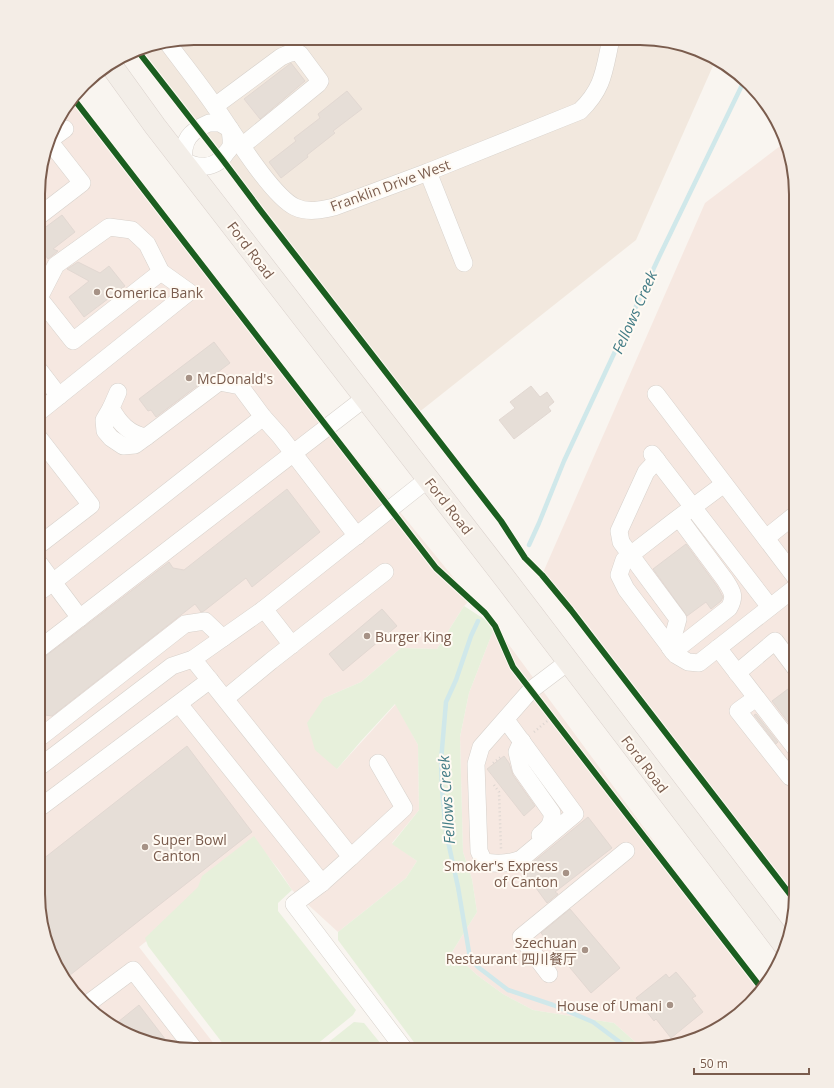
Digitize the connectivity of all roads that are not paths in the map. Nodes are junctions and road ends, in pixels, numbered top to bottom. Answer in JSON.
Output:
{"nodes":[{"id":1,"x":610,"y":45,"type":"edge"},
{"id":2,"x":171,"y":47,"type":"edge"},
{"id":3,"x":113,"y":68,"type":"edge"},
{"id":4,"x":215,"y":106,"type":"junction"},
{"id":5,"x":65,"y":129,"type":"dead end"},
{"id":6,"x":230,"y":129,"type":"junction"},
{"id":7,"x":57,"y":136,"type":"edge"},
{"id":8,"x":53,"y":145,"type":"edge"},
{"id":9,"x":242,"y":146,"type":"junction"},
{"id":10,"x":184,"y":161,"type":"junction"},
{"id":11,"x":428,"y":172,"type":"junction"},
{"id":12,"x":45,"y":211,"type":"edge"},
{"id":13,"x":464,"y":263,"type":"dead end"},
{"id":14,"x":162,"y":272,"type":"junction"},
{"id":15,"x":45,"y":286,"type":"edge"},
{"id":16,"x":45,"y":306,"type":"edge"},
{"id":17,"x":45,"y":378,"type":"edge"},
{"id":18,"x":118,"y":392,"type":"dead end"},
{"id":19,"x":656,"y":394,"type":"dead end"},
{"id":20,"x":59,"y":396,"type":"junction"},
{"id":21,"x":365,"y":398,"type":"junction"},
{"id":22,"x":45,"y":407,"type":"edge"},
{"id":23,"x":264,"y":417,"type":"junction"},
{"id":24,"x":45,"y":446,"type":"edge"},
{"id":25,"x":293,"y":454,"type":"junction"},
{"id":26,"x":428,"y":479,"type":"junction"},
{"id":27,"x":724,"y":484,"type":"junction"},
{"id":28,"x":692,"y":507,"type":"junction"},
{"id":29,"x":679,"y":518,"type":"junction"},
{"id":30,"x":789,"y":520,"type":"edge"},
{"id":31,"x":357,"y":536,"type":"junction"},
{"id":32,"x":766,"y":538,"type":"junction"},
{"id":33,"x":45,"y":540,"type":"edge"},
{"id":34,"x":631,"y":555,"type":"junction"},
{"id":35,"x":789,"y":570,"type":"edge"},
{"id":36,"x":45,"y":571,"type":"edge"},
{"id":37,"x":385,"y":572,"type":"dead end"},
{"id":38,"x":53,"y":582,"type":"junction"},
{"id":39,"x":789,"y":585,"type":"edge"},
{"id":40,"x":45,"y":588,"type":"edge"},
{"id":41,"x":770,"y":607,"type":"junction"},
{"id":42,"x":264,"y":609,"type":"junction"},
{"id":43,"x":80,"y":618,"type":"junction"},
{"id":44,"x":223,"y":638,"type":"junction"},
{"id":45,"x":45,"y":645,"type":"edge"},
{"id":46,"x":292,"y":645,"type":"junction"},
{"id":47,"x":718,"y":648,"type":"junction"},
{"id":48,"x":672,"y":650,"type":"junction"},
{"id":49,"x":193,"y":659,"type":"junction"},
{"id":50,"x":789,"y":659,"type":"edge"},
{"id":51,"x":568,"y":662,"type":"junction"},
{"id":52,"x":737,"y":673,"type":"junction"},
{"id":53,"x":210,"y":680,"type":"junction"},
{"id":54,"x":226,"y":698,"type":"junction"},
{"id":55,"x":756,"y":698,"type":"junction"},
{"id":56,"x":179,"y":704,"type":"junction"},
{"id":57,"x":506,"y":720,"type":"junction"},
{"id":58,"x":45,"y":734,"type":"edge"},
{"id":59,"x":789,"y":740,"type":"edge"},
{"id":60,"x":522,"y":741,"type":"junction"},
{"id":61,"x":45,"y":763,"type":"edge"},
{"id":62,"x":378,"y":763,"type":"dead end"},
{"id":63,"x":789,"y":776,"type":"edge"},
{"id":64,"x":45,"y":804,"type":"edge"},
{"id":65,"x":479,"y":851,"type":"junction"},
{"id":66,"x":626,"y":851,"type":"dead end"},
{"id":67,"x":351,"y":858,"type":"junction"},
{"id":68,"x":322,"y":883,"type":"junction"},
{"id":69,"x":781,"y":941,"type":"edge"},
{"id":70,"x":549,"y":974,"type":"dead end"},
{"id":71,"x":92,"y":1002,"type":"edge"},
{"id":72,"x":189,"y":1043,"type":"edge"},
{"id":73,"x":399,"y":1043,"type":"edge"}],
"edges":[{"from":1,"to":11,"type":"street","name":"Franklin Drive West"},
{"from":2,"to":4,"type":"street","name":"Franklin Drive West"},
{"from":3,"to":10,"type":"main road","name":"Ford Road"},
{"from":4,"to":6,"type":"street","name":"Franklin Drive West"},
{"from":4,"to":9,"type":"street"},
{"from":5,"to":7,"type":"street"},
{"from":6,"to":9,"type":"street","name":"Franklin Drive West"},
{"from":6,"to":10,"type":"street"},
{"from":6,"to":10,"type":"street"},
{"from":8,"to":12,"type":"street"},
{"from":9,"to":11,"type":"street","name":"Franklin Drive West"},
{"from":10,"to":21,"type":"main road","name":"Ford Road"},
{"from":11,"to":13,"type":"street"},
{"from":14,"to":15,"type":"street"},
{"from":14,"to":16,"type":"street"},
{"from":14,"to":20,"type":"street"},
{"from":17,"to":20,"type":"street"},
{"from":18,"to":23,"type":"street"},
{"from":19,"to":27,"type":"street"},
{"from":20,"to":22,"type":"street"},
{"from":21,"to":25,"type":"street"},
{"from":21,"to":26,"type":"main road","name":"Ford Road"},
{"from":23,"to":25,"type":"street"},
{"from":23,"to":38,"type":"street"},
{"from":24,"to":33,"type":"street"},
{"from":25,"to":31,"type":"street"},
{"from":25,"to":43,"type":"street"},
{"from":26,"to":31,"type":"street"},
{"from":26,"to":51,"type":"main road","name":"Ford Road"},
{"from":27,"to":28,"type":"street"},
{"from":27,"to":32,"type":"street"},
{"from":28,"to":29,"type":"street"},
{"from":28,"to":34,"type":"street"},
{"from":28,"to":41,"type":"street"},
{"from":29,"to":34,"type":"street"},
{"from":29,"to":48,"type":"street"},
{"from":30,"to":32,"type":"street"},
{"from":31,"to":42,"type":"street"},
{"from":32,"to":35,"type":"street"},
{"from":34,"to":48,"type":"street"},
{"from":34,"to":48,"type":"street"},
{"from":36,"to":38,"type":"street"},
{"from":37,"to":46,"type":"street"},
{"from":38,"to":40,"type":"street"},
{"from":38,"to":43,"type":"street"},
{"from":39,"to":41,"type":"street"},
{"from":41,"to":47,"type":"street"},
{"from":42,"to":44,"type":"street"},
{"from":42,"to":46,"type":"street"},
{"from":43,"to":45,"type":"street"},
{"from":44,"to":49,"type":"street"},
{"from":44,"to":58,"type":"street"},
{"from":46,"to":54,"type":"street"},
{"from":47,"to":48,"type":"street"},
{"from":47,"to":52,"type":"street"},
{"from":49,"to":53,"type":"street"},
{"from":49,"to":61,"type":"street"},
{"from":50,"to":52,"type":"street"},
{"from":51,"to":57,"type":"street"},
{"from":51,"to":69,"type":"main road","name":"Ford Road"},
{"from":52,"to":55,"type":"street"},
{"from":53,"to":54,"type":"street"},
{"from":53,"to":56,"type":"street"},
{"from":54,"to":67,"type":"street"},
{"from":55,"to":59,"type":"street"},
{"from":55,"to":63,"type":"street"},
{"from":56,"to":64,"type":"street"},
{"from":56,"to":68,"type":"street"},
{"from":57,"to":60,"type":"street"},
{"from":57,"to":65,"type":"street"},
{"from":60,"to":65,"type":"street"},
{"from":60,"to":65,"type":"street"},
{"from":62,"to":67,"type":"street"},
{"from":66,"to":70,"type":"street"},
{"from":67,"to":68,"type":"street"},
{"from":68,"to":73,"type":"street"},
{"from":71,"to":72,"type":"street"}]}
